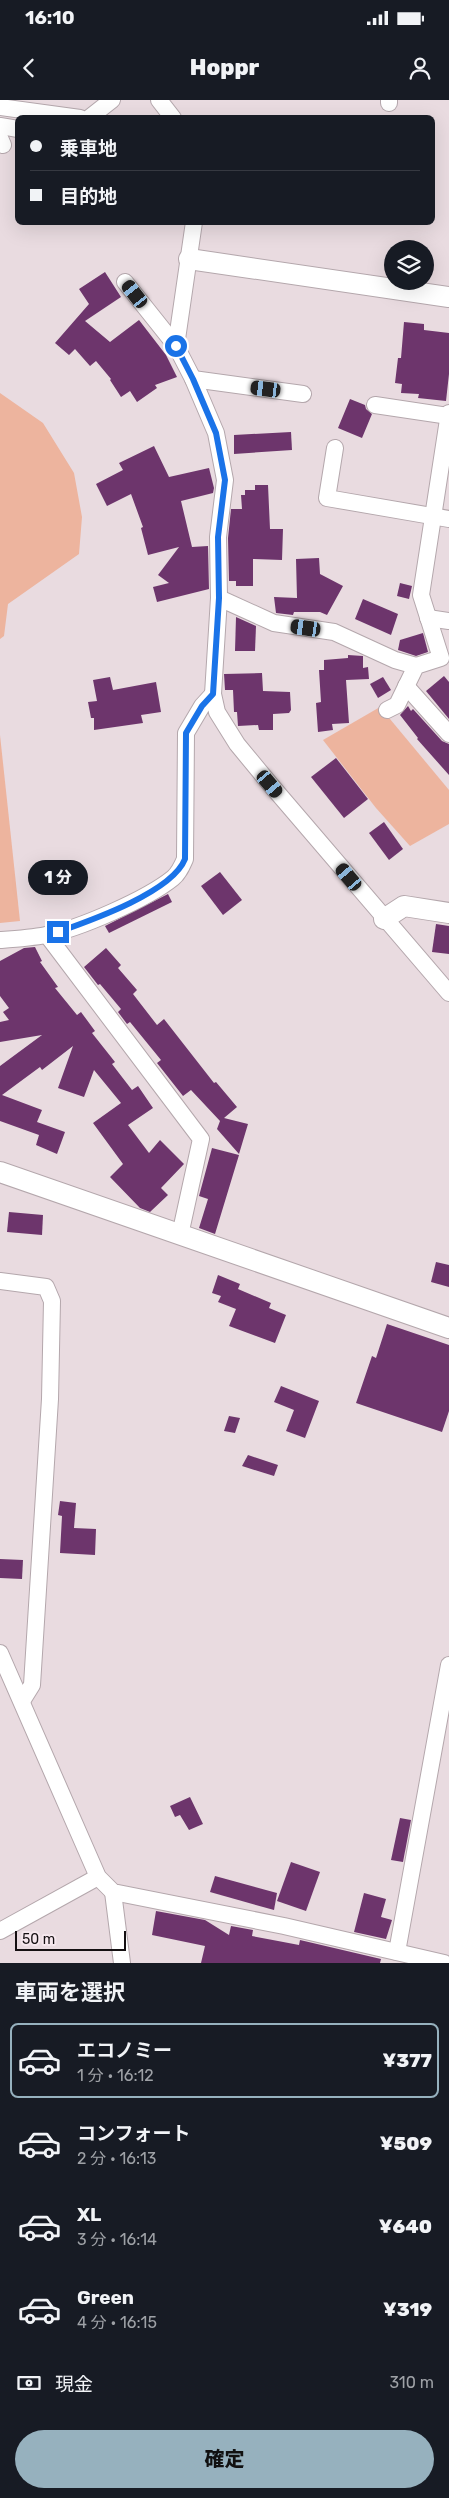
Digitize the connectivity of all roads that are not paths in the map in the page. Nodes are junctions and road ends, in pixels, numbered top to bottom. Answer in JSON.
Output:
{"nodes":[{"id":1,"x":56,"y":100,"type":"edge"},
{"id":2,"x":112,"y":100,"type":"edge"},
{"id":3,"x":159,"y":100,"type":"edge"},
{"id":4,"x":0,"y":107,"type":"edge"},
{"id":5,"x":38,"y":112,"type":"junction"},
{"id":6,"x":59,"y":115,"type":"edge"},
{"id":7,"x":93,"y":115,"type":"edge"},
{"id":8,"x":171,"y":115,"type":"edge"},
{"id":9,"x":0,"y":126,"type":"edge"},
{"id":10,"x":15,"y":128,"type":"edge"},
{"id":11,"x":194,"y":225,"type":"edge"},
{"id":12,"x":189,"y":259,"type":"junction"},
{"id":13,"x":125,"y":282,"type":"dead end"},
{"id":14,"x":449,"y":297,"type":"edge"},
{"id":15,"x":176,"y":346,"type":"junction"},
{"id":16,"x":193,"y":379,"type":"junction"},
{"id":17,"x":303,"y":394,"type":"dead end"},
{"id":18,"x":375,"y":405,"type":"dead end"},
{"id":19,"x":449,"y":415,"type":"edge"},
{"id":20,"x":334,"y":448,"type":"dead end"},
{"id":21,"x":441,"y":518,"type":"edge"},
{"id":22,"x":219,"y":598,"type":"junction"},
{"id":23,"x":428,"y":618,"type":"junction"},
{"id":24,"x":449,"y":620,"type":"edge"},
{"id":25,"x":416,"y":666,"type":"junction"},
{"id":26,"x":406,"y":686,"type":"junction"},
{"id":27,"x":213,"y":694,"type":"junction"},
{"id":28,"x":387,"y":710,"type":"dead end"},
{"id":29,"x":449,"y":734,"type":"edge"},
{"id":30,"x":449,"y":913,"type":"edge"},
{"id":31,"x":384,"y":919,"type":"junction"},
{"id":32,"x":47,"y":935,"type":"junction"},
{"id":33,"x":0,"y":940,"type":"edge"},
{"id":34,"x":449,"y":993,"type":"edge"},
{"id":35,"x":0,"y":1172,"type":"edge"},
{"id":36,"x":180,"y":1235,"type":"junction"},
{"id":37,"x":0,"y":1281,"type":"edge"},
{"id":38,"x":449,"y":1328,"type":"edge"},
{"id":39,"x":0,"y":1653,"type":"edge"},
{"id":40,"x":449,"y":1665,"type":"edge"},
{"id":41,"x":22,"y":1701,"type":"junction"},
{"id":42,"x":98,"y":1877,"type":"junction"},
{"id":43,"x":113,"y":1892,"type":"junction"},
{"id":44,"x":0,"y":1931,"type":"edge"},
{"id":45,"x":397,"y":1952,"type":"junction"},
{"id":46,"x":122,"y":1963,"type":"edge"},
{"id":47,"x":444,"y":1963,"type":"edge"}],
"edges":[{"from":1,"to":5,"type":"street"},
{"from":2,"to":7,"type":"street"},
{"from":3,"to":8,"type":"street"},
{"from":4,"to":5,"type":"street"},
{"from":5,"to":6,"type":"street"},
{"from":9,"to":10,"type":"street"},
{"from":11,"to":12,"type":"street"},
{"from":12,"to":14,"type":"street"},
{"from":12,"to":15,"type":"street"},
{"from":13,"to":15,"type":"street"},
{"from":15,"to":16,"type":"street"},
{"from":16,"to":17,"type":"street"},
{"from":16,"to":22,"type":"street"},
{"from":18,"to":19,"type":"street"},
{"from":19,"to":21,"type":"street"},
{"from":20,"to":21,"type":"street"},
{"from":21,"to":23,"type":"street"},
{"from":22,"to":25,"type":"street"},
{"from":22,"to":27,"type":"street"},
{"from":23,"to":24,"type":"street"},
{"from":23,"to":25,"type":"street"},
{"from":25,"to":26,"type":"street"},
{"from":26,"to":28,"type":"street"},
{"from":26,"to":29,"type":"street"},
{"from":27,"to":31,"type":"street"},
{"from":27,"to":32,"type":"street"},
{"from":30,"to":31,"type":"street"},
{"from":31,"to":34,"type":"street"},
{"from":32,"to":33,"type":"street"},
{"from":32,"to":36,"type":"street"},
{"from":35,"to":36,"type":"street"},
{"from":36,"to":38,"type":"street"},
{"from":37,"to":41,"type":"street"},
{"from":39,"to":41,"type":"street"},
{"from":40,"to":45,"type":"street"},
{"from":41,"to":42,"type":"street"},
{"from":42,"to":43,"type":"street"},
{"from":42,"to":44,"type":"street"},
{"from":43,"to":45,"type":"street"},
{"from":43,"to":46,"type":"street"},
{"from":45,"to":47,"type":"street"}]}
